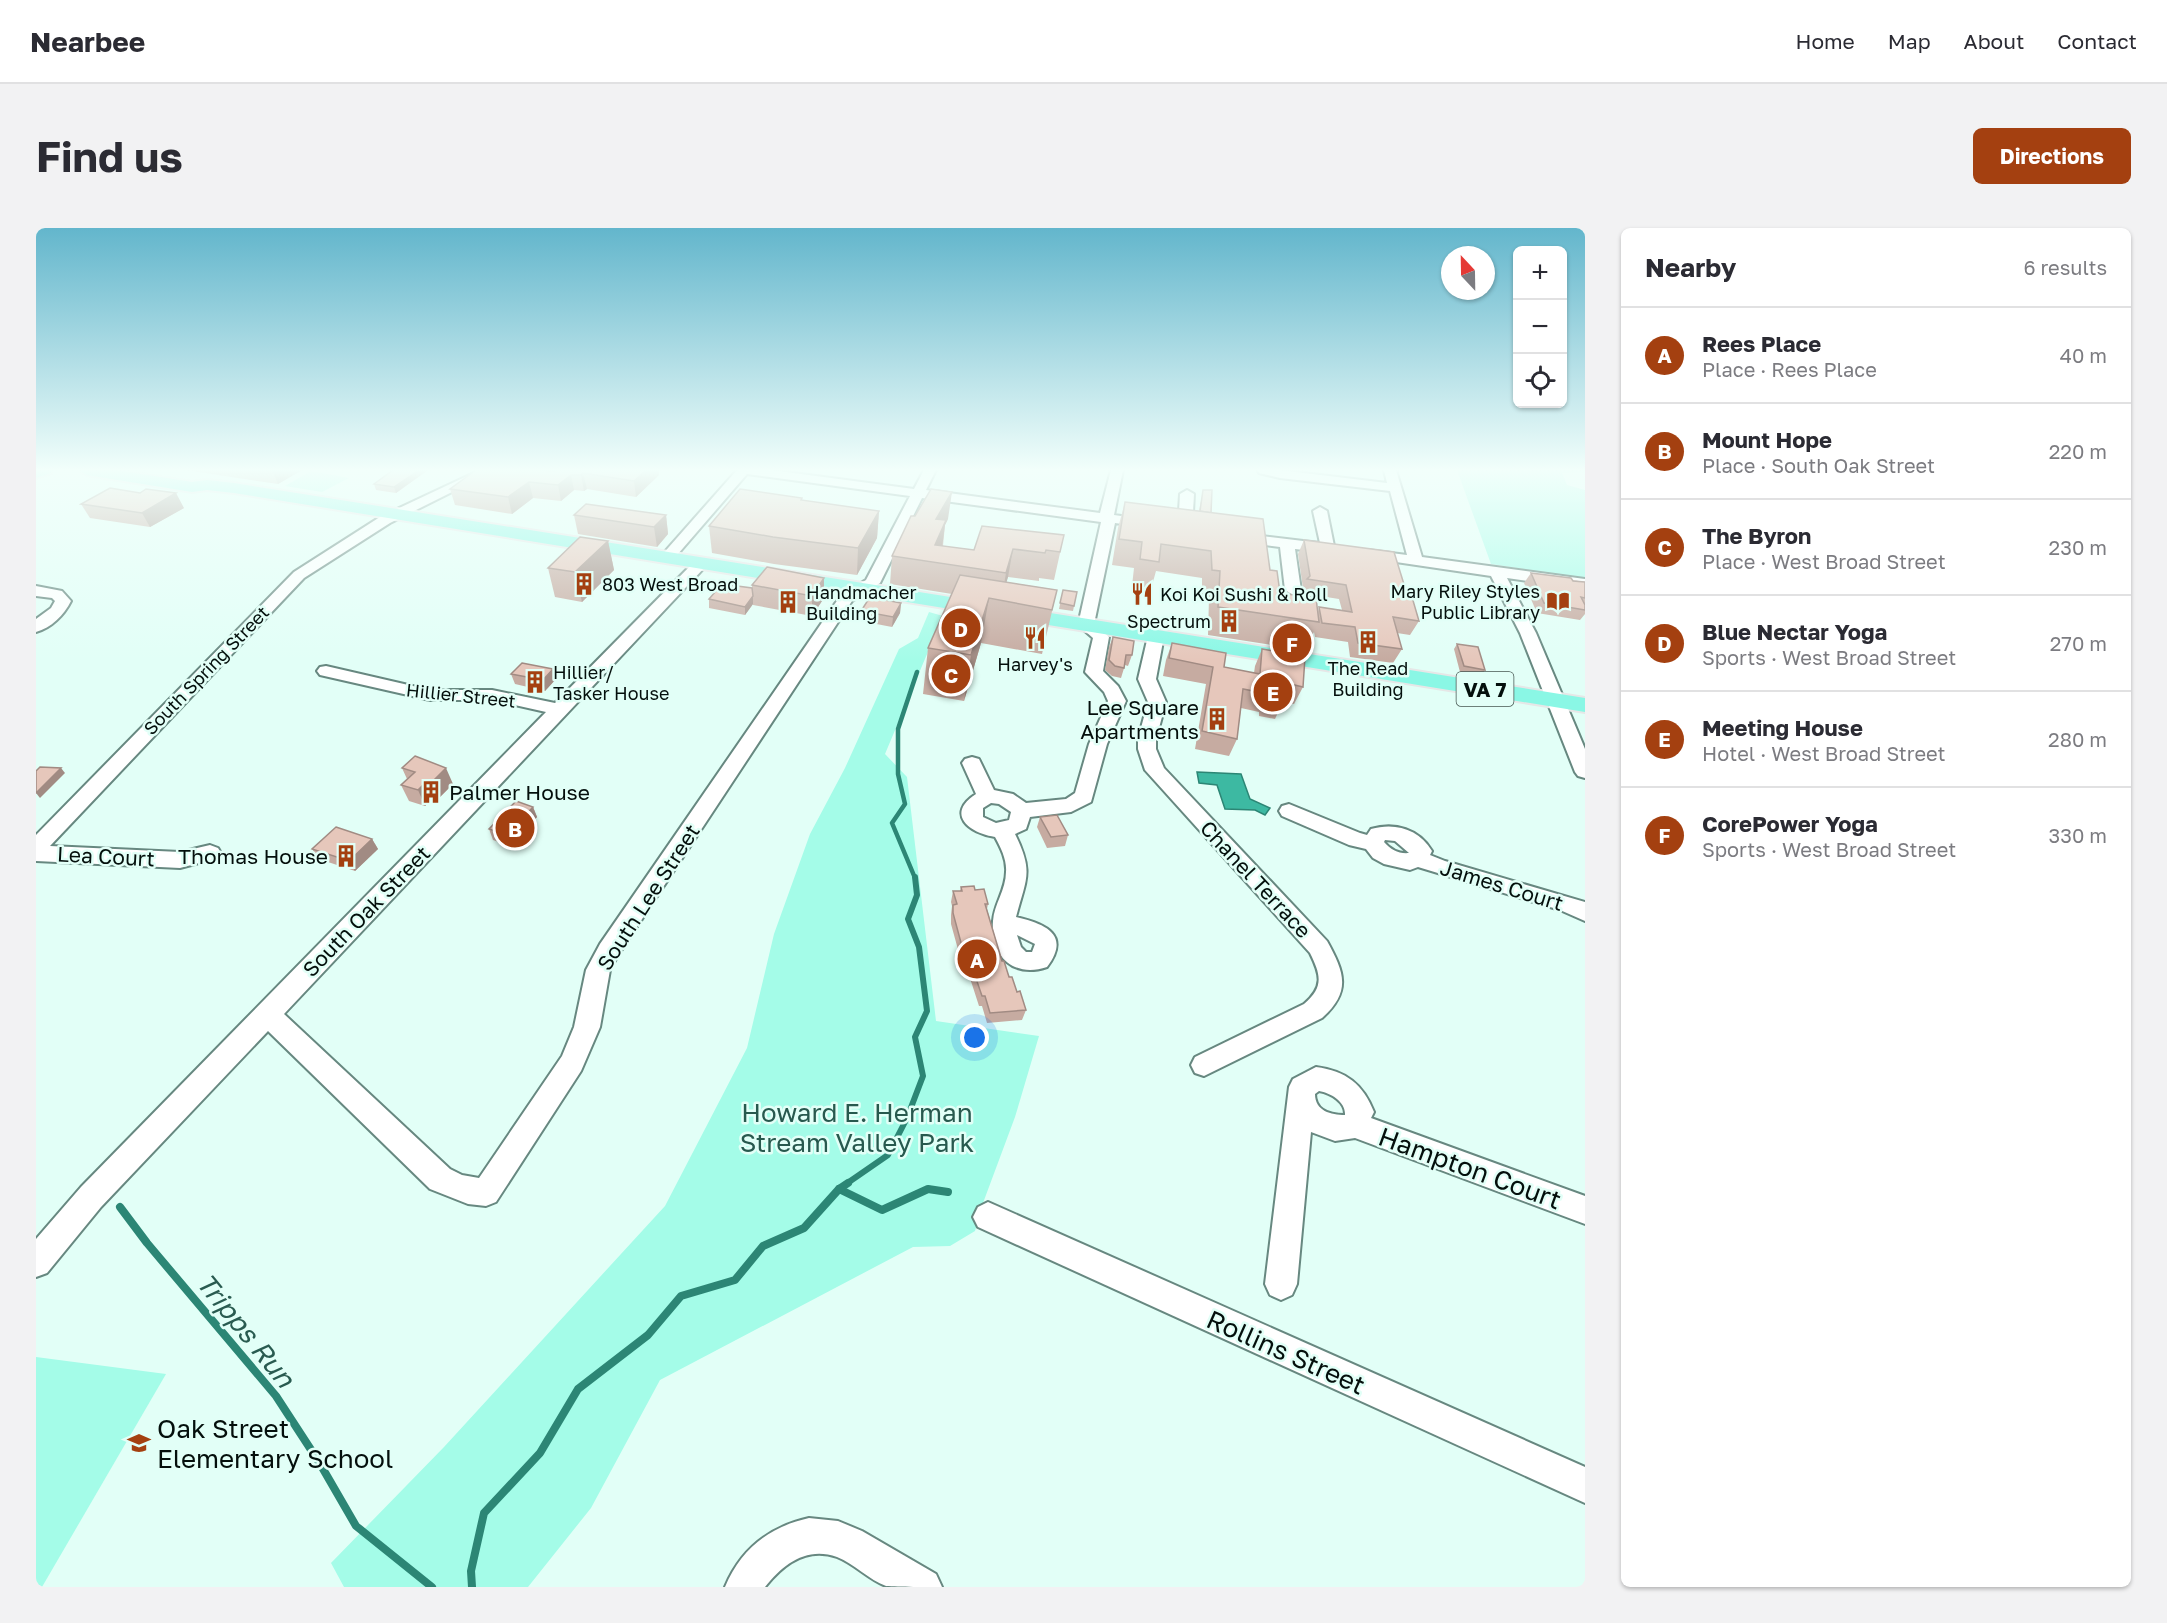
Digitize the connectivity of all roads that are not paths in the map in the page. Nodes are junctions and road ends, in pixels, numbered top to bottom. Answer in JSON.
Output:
{"nodes":[{"id":1,"x":366,"y":533,"type":"edge"},
{"id":2,"x":509,"y":533,"type":"edge"},
{"id":3,"x":688,"y":533,"type":"edge"},
{"id":4,"x":897,"y":533,"type":"edge"},
{"id":5,"x":1105,"y":533,"type":"edge"},
{"id":6,"x":1325,"y":533,"type":"edge"},
{"id":7,"x":1408,"y":533,"type":"edge"},
{"id":8,"x":1219,"y":534,"type":"edge"},
{"id":9,"x":1287,"y":543,"type":"junction"},
{"id":10,"x":1328,"y":549,"type":"junction"},
{"id":11,"x":1394,"y":557,"type":"junction"},
{"id":12,"x":666,"y":559,"type":"junction"},
{"id":13,"x":1416,"y":560,"type":"junction"},
{"id":14,"x":700,"y":564,"type":"junction"},
{"id":15,"x":1497,"y":572,"type":"junction"},
{"id":16,"x":1400,"y":574,"type":"edge"},
{"id":17,"x":1585,"y":584,"type":"edge"},
{"id":18,"x":861,"y":590,"type":"junction"},
{"id":19,"x":1293,"y":590,"type":"dead end"},
{"id":20,"x":36,"y":591,"type":"edge"},
{"id":21,"x":1086,"y":626,"type":"junction"},
{"id":22,"x":36,"y":627,"type":"edge"},
{"id":23,"x":1156,"y":636,"type":"junction"},
{"id":24,"x":326,"y":672,"type":"dead end"},
{"id":25,"x":1556,"y":700,"type":"junction"},
{"id":26,"x":1585,"y":705,"type":"edge"},
{"id":27,"x":560,"y":710,"type":"junction"},
{"id":28,"x":972,"y":763,"type":"dead end"},
{"id":29,"x":1585,"y":772,"type":"edge"},
{"id":30,"x":987,"y":796,"type":"junction"},
{"id":31,"x":1022,"y":811,"type":"junction"},
{"id":32,"x":1289,"y":811,"type":"dead end"},
{"id":33,"x":1003,"y":831,"type":"junction"},
{"id":34,"x":36,"y":851,"type":"edge"},
{"id":35,"x":210,"y":853,"type":"dead end"},
{"id":36,"x":1585,"y":912,"type":"edge"},
{"id":37,"x":1004,"y":923,"type":"dead end"},
{"id":38,"x":267,"y":1014,"type":"junction"},
{"id":39,"x":1204,"y":1065,"type":"dead end"},
{"id":40,"x":1301,"y":1101,"type":"junction"},
{"id":41,"x":1355,"y":1125,"type":"junction"},
{"id":42,"x":1585,"y":1210,"type":"edge"},
{"id":43,"x":988,"y":1217,"type":"dead end"},
{"id":44,"x":36,"y":1262,"type":"edge"},
{"id":45,"x":1281,"y":1284,"type":"dead end"},
{"id":46,"x":1585,"y":1485,"type":"edge"},
{"id":47,"x":744,"y":1587,"type":"edge"},
{"id":48,"x":923,"y":1587,"type":"edge"}],
"edges":[{"from":1,"to":34,"type":"street","name":"South Spring Street"},
{"from":2,"to":12,"type":"main road","number":"VA 7"},
{"from":3,"to":12,"type":"street"},
{"from":4,"to":18,"type":"street"},
{"from":5,"to":21,"type":"street"},
{"from":6,"to":10,"type":"street"},
{"from":7,"to":13,"type":"street"},
{"from":8,"to":9,"type":"street"},
{"from":9,"to":10,"type":"street"},
{"from":9,"to":19,"type":"street"},
{"from":10,"to":11,"type":"street"},
{"from":11,"to":13,"type":"street"},
{"from":11,"to":16,"type":"street"},
{"from":12,"to":14,"type":"main road","number":"VA 7"},
{"from":13,"to":15,"type":"street"},
{"from":14,"to":18,"type":"main road","number":"VA 7"},
{"from":14,"to":27,"type":"street","name":"South Oak Street"},
{"from":15,"to":17,"type":"street"},
{"from":15,"to":25,"type":"street"},
{"from":18,"to":21,"type":"main road","number":"VA 7"},
{"from":18,"to":38,"type":"street","name":"South Lee Street"},
{"from":20,"to":22,"type":"street"},
{"from":21,"to":23,"type":"main road","number":"VA 7"},
{"from":21,"to":31,"type":"street"},
{"from":23,"to":25,"type":"main road","number":"VA 7"},
{"from":23,"to":39,"type":"street","name":"Chanel Terrace"},
{"from":24,"to":27,"type":"street","name":"Hillier Street"},
{"from":25,"to":26,"type":"main road","number":"VA 7"},
{"from":25,"to":29,"type":"street"},
{"from":27,"to":38,"type":"street","name":"South Oak Street"},
{"from":28,"to":30,"type":"street"},
{"from":30,"to":31,"type":"street"},
{"from":30,"to":33,"type":"street"},
{"from":31,"to":33,"type":"street"},
{"from":32,"to":36,"type":"street","name":"James Court"},
{"from":33,"to":37,"type":"street"},
{"from":34,"to":35,"type":"street","name":"Lea Court"},
{"from":38,"to":44,"type":"street","name":"South Oak Street"},
{"from":40,"to":41,"type":"street","name":"Hampton Court"},
{"from":40,"to":41,"type":"street","name":"Hampton Court"},
{"from":40,"to":45,"type":"street","name":"Hampton Court"},
{"from":41,"to":42,"type":"street","name":"Hampton Court"},
{"from":43,"to":46,"type":"street","name":"Rollins Street"},
{"from":47,"to":48,"type":"street"}]}
